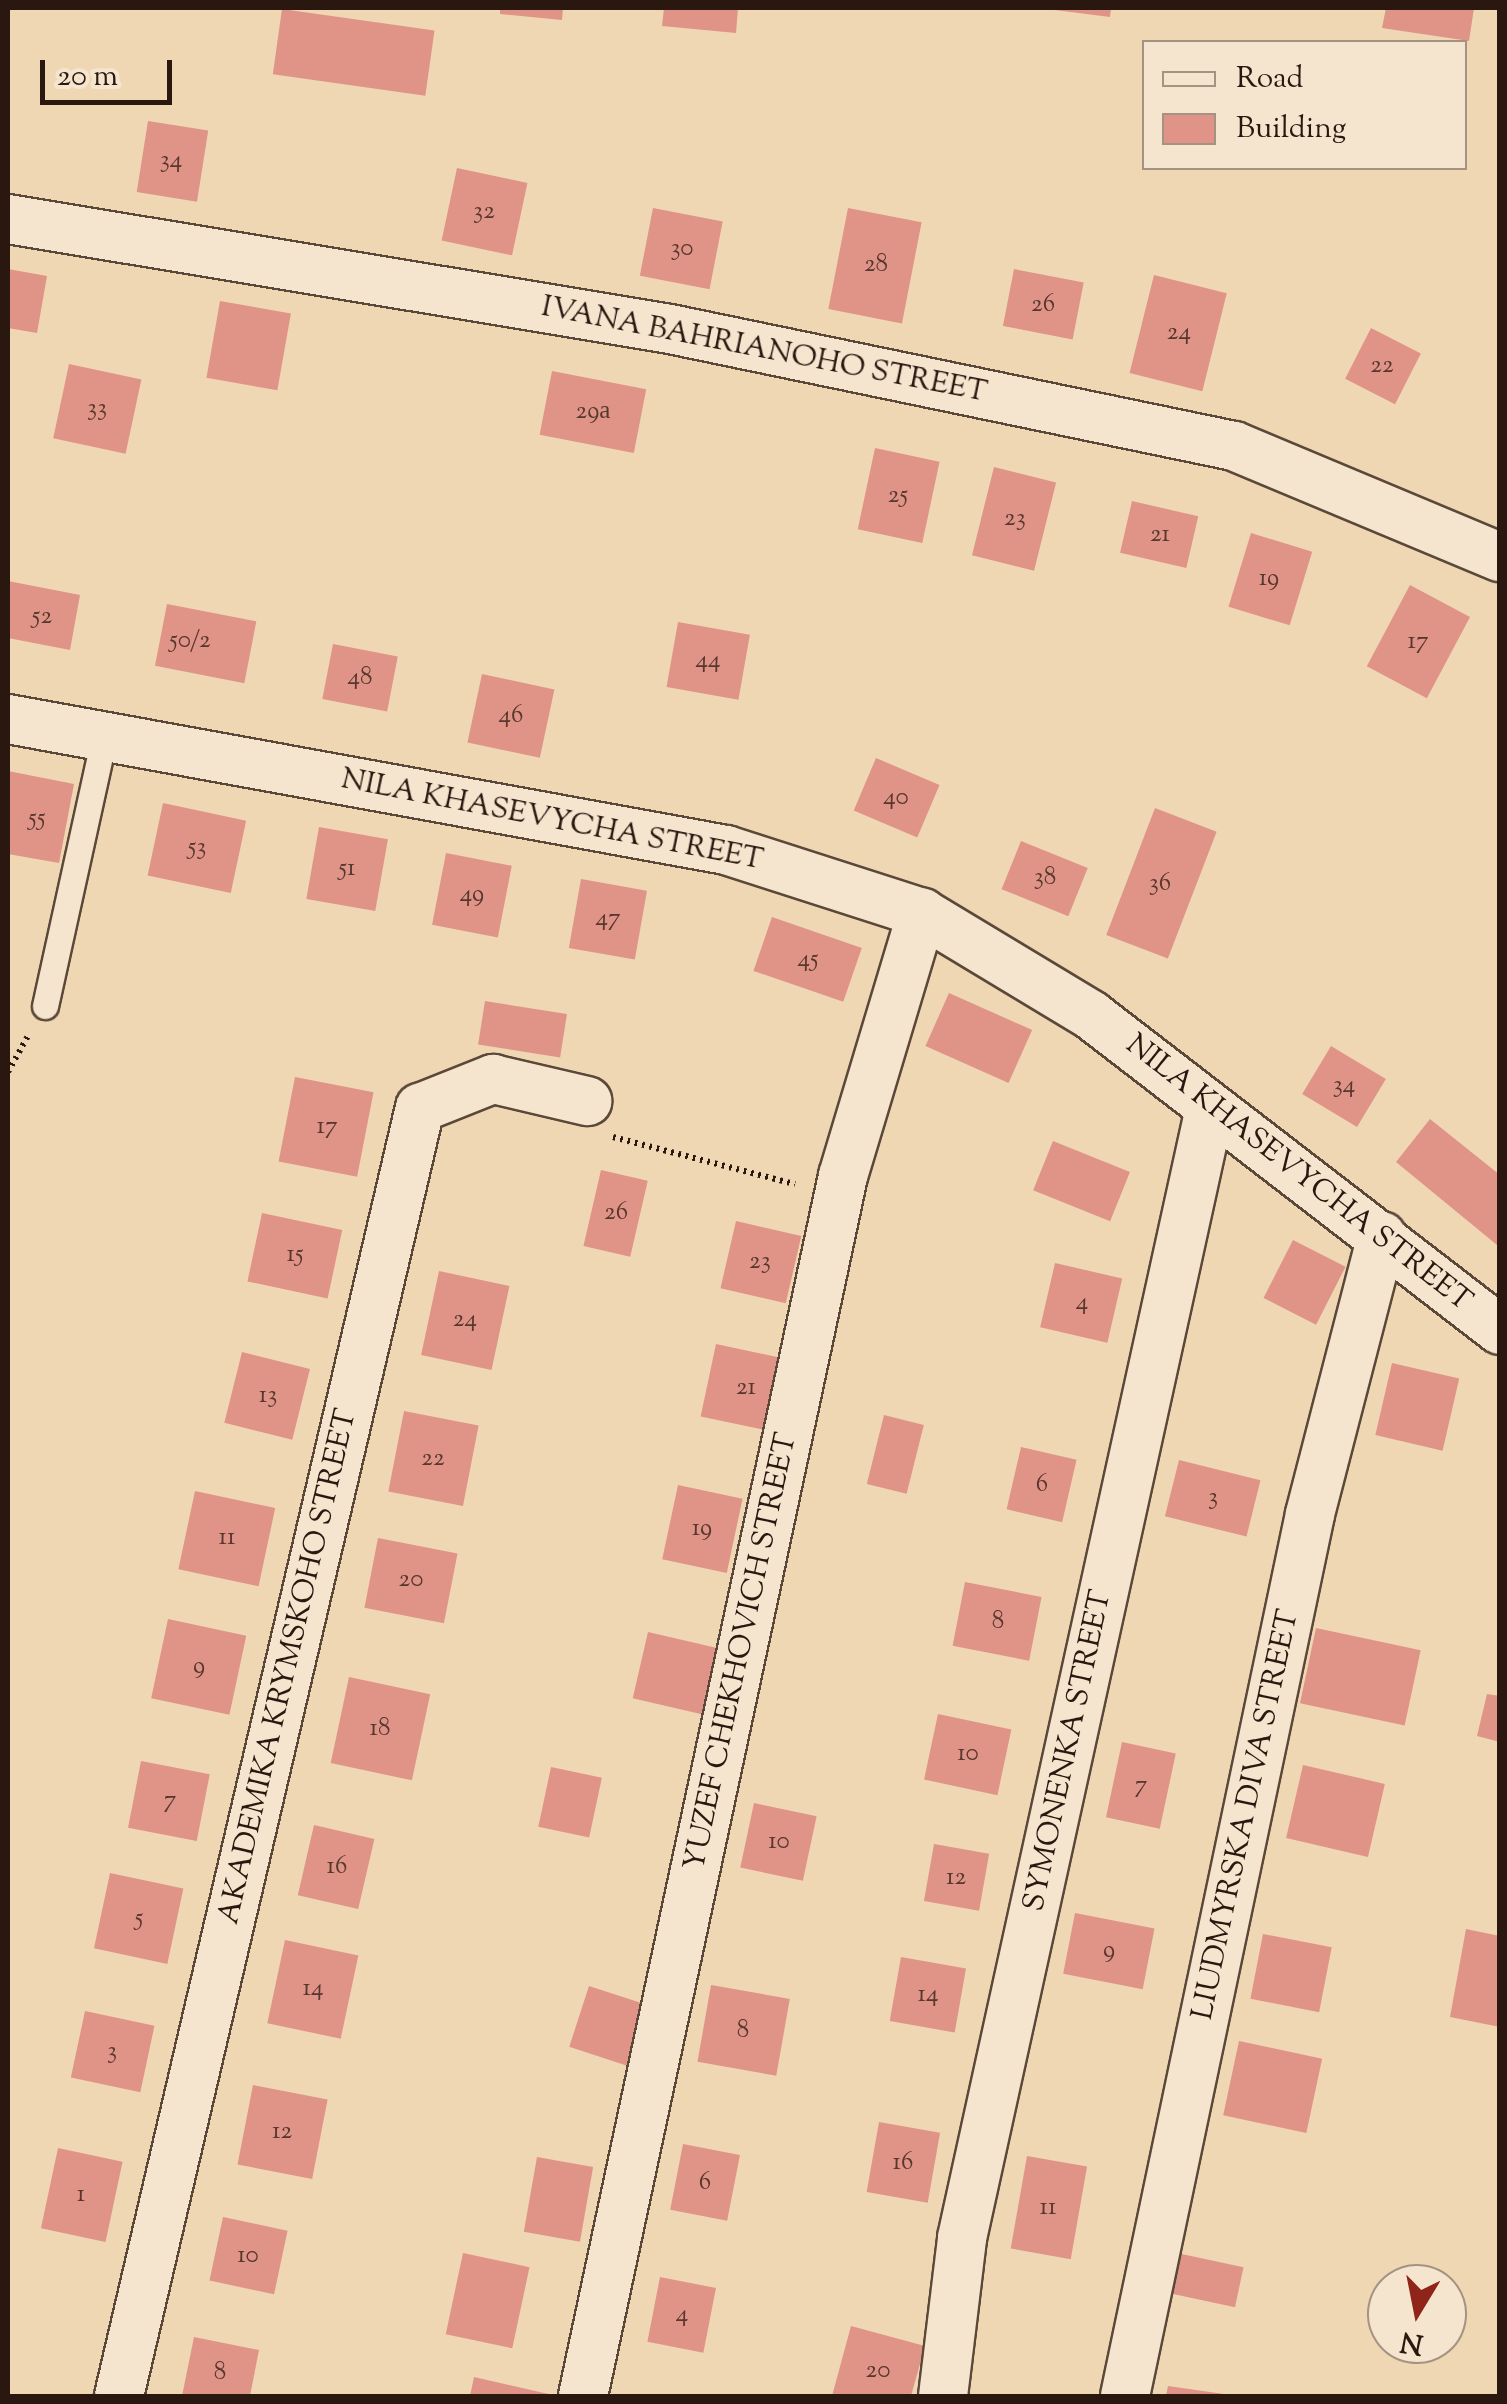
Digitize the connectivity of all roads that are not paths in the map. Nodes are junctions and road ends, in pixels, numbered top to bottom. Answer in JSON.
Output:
{"nodes":[{"id":1,"x":8,"y":219,"type":"edge"},
{"id":2,"x":1500,"y":557,"type":"edge"},
{"id":3,"x":8,"y":719,"type":"edge"},
{"id":4,"x":106,"y":734,"type":"junction"},
{"id":5,"x":922,"y":913,"type":"junction"},
{"id":6,"x":45,"y":1006,"type":"dead end"},
{"id":7,"x":588,"y":1100,"type":"road end"},
{"id":8,"x":1210,"y":1108,"type":"junction"},
{"id":9,"x":1382,"y":1236,"type":"junction"},
{"id":10,"x":1500,"y":1330,"type":"edge"},
{"id":11,"x":118,"y":2396,"type":"edge"},
{"id":12,"x":583,"y":2396,"type":"edge"},
{"id":13,"x":942,"y":2396,"type":"edge"},
{"id":14,"x":1125,"y":2396,"type":"edge"}],
"edges":[{"from":1,"to":2,"type":"street","name":"IVANA BAHRIANOHO STREET"},
{"from":3,"to":4,"type":"street","name":"NILA KHASEVYCHA STREET"},
{"from":4,"to":5,"type":"street","name":"NILA KHASEVYCHA STREET"},
{"from":4,"to":6,"type":"lane"},
{"from":5,"to":8,"type":"street","name":"NILA KHASEVYCHA STREET"},
{"from":5,"to":12,"type":"street","name":"YUZEF CHEKHOVICH STREET"},
{"from":7,"to":11,"type":"street","name":"AKADEMIKA KRYMSKOHO STREET"},
{"from":8,"to":9,"type":"street","name":"NILA KHASEVYCHA STREET"},
{"from":8,"to":13,"type":"street","name":"SYMONENKA STREET"},
{"from":9,"to":10,"type":"street","name":"NILA KHASEVYCHA STREET"},
{"from":9,"to":14,"type":"street","name":"LIUDMYRSKA DIVA STREET"}]}
